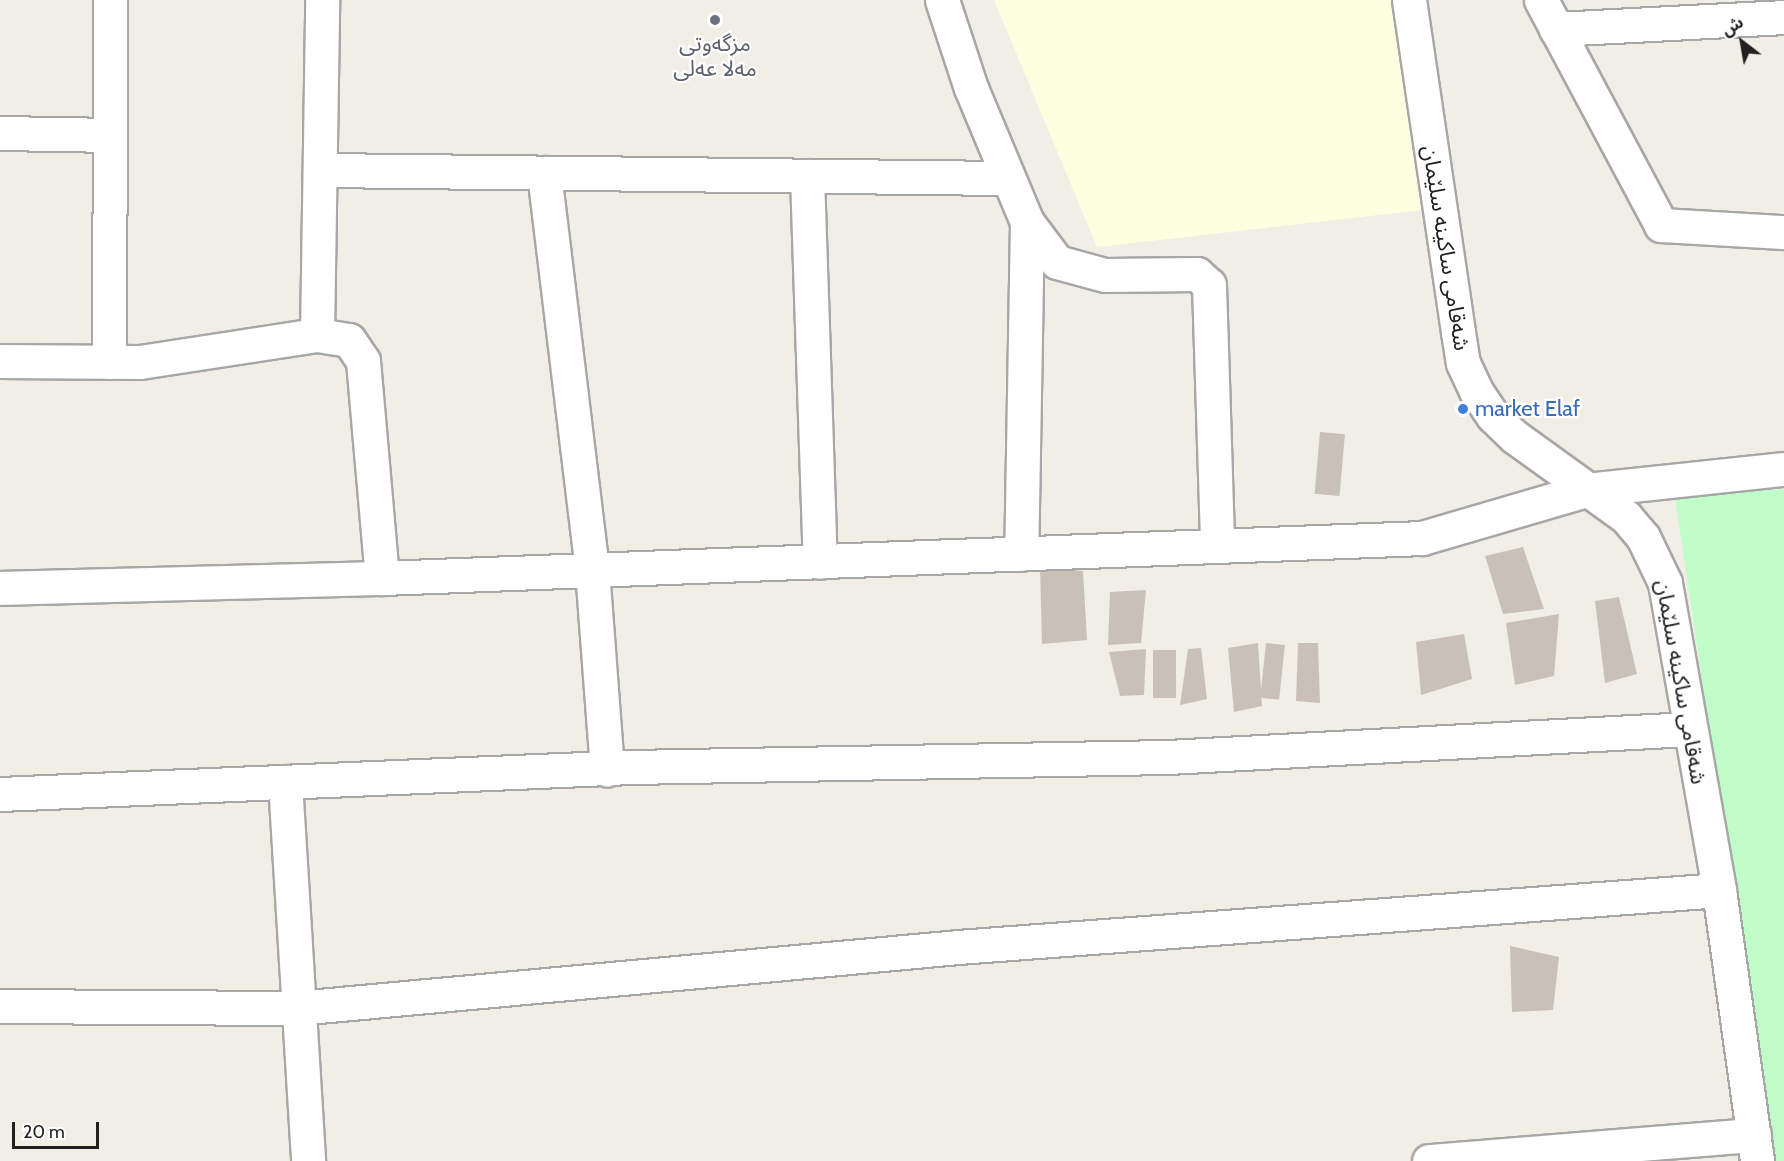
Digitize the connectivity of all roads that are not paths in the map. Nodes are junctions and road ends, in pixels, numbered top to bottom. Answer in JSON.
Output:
{"nodes":[{"id":1,"x":110,"y":0,"type":"edge"},
{"id":2,"x":322,"y":0,"type":"edge"},
{"id":3,"x":942,"y":0,"type":"edge"},
{"id":4,"x":1409,"y":0,"type":"edge"},
{"id":5,"x":1541,"y":0,"type":"edge"},
{"id":6,"x":1784,"y":17,"type":"edge"},
{"id":7,"x":1556,"y":29,"type":"junction"},
{"id":8,"x":0,"y":133,"type":"edge"},
{"id":9,"x":110,"y":135,"type":"junction"},
{"id":10,"x":321,"y":170,"type":"junction"},
{"id":11,"x":544,"y":173,"type":"junction"},
{"id":12,"x":807,"y":176,"type":"junction"},
{"id":13,"x":1008,"y":178,"type":"junction"},
{"id":14,"x":1027,"y":222,"type":"junction"},
{"id":15,"x":1784,"y":232,"type":"edge"},
{"id":16,"x":317,"y":335,"type":"junction"},
{"id":17,"x":0,"y":361,"type":"edge"},
{"id":18,"x":109,"y":362,"type":"junction"},
{"id":19,"x":1784,"y":469,"type":"edge"},
{"id":20,"x":1586,"y":490,"type":"junction"},
{"id":21,"x":1217,"y":546,"type":"junction"},
{"id":22,"x":1021,"y":554,"type":"junction"},
{"id":23,"x":820,"y":562,"type":"junction"},
{"id":24,"x":592,"y":570,"type":"junction"},
{"id":25,"x":382,"y":579,"type":"junction"},
{"id":26,"x":0,"y":588,"type":"edge"},
{"id":27,"x":1689,"y":729,"type":"junction"},
{"id":28,"x":607,"y":769,"type":"junction"},
{"id":29,"x":285,"y":782,"type":"junction"},
{"id":30,"x":0,"y":794,"type":"edge"},
{"id":31,"x":1719,"y":890,"type":"junction"},
{"id":32,"x":0,"y":1006,"type":"edge"},
{"id":33,"x":297,"y":1008,"type":"junction"},
{"id":34,"x":1756,"y":1148,"type":"edge"},
{"id":35,"x":308,"y":1161,"type":"edge"},
{"id":36,"x":1430,"y":1161,"type":"edge"}],
"edges":[{"from":1,"to":9,"type":"street"},
{"from":2,"to":10,"type":"street"},
{"from":3,"to":13,"type":"street"},
{"from":4,"to":20,"type":"street","name":"شەقامی ساکینە سلێمان"},
{"from":5,"to":7,"type":"street"},
{"from":6,"to":7,"type":"street"},
{"from":7,"to":15,"type":"street"},
{"from":8,"to":9,"type":"street"},
{"from":9,"to":18,"type":"street"},
{"from":10,"to":11,"type":"street"},
{"from":10,"to":16,"type":"street"},
{"from":11,"to":12,"type":"street"},
{"from":11,"to":24,"type":"street"},
{"from":12,"to":13,"type":"street"},
{"from":12,"to":23,"type":"street"},
{"from":13,"to":14,"type":"street"},
{"from":14,"to":21,"type":"street"},
{"from":14,"to":22,"type":"street"},
{"from":16,"to":18,"type":"street"},
{"from":16,"to":25,"type":"street"},
{"from":17,"to":18,"type":"street"},
{"from":19,"to":20,"type":"street"},
{"from":20,"to":21,"type":"street"},
{"from":20,"to":27,"type":"street","name":"شەقامی ساکینە سلێمان"},
{"from":21,"to":22,"type":"street"},
{"from":22,"to":23,"type":"street"},
{"from":23,"to":24,"type":"street"},
{"from":24,"to":25,"type":"street"},
{"from":24,"to":28,"type":"street"},
{"from":25,"to":26,"type":"street"},
{"from":27,"to":28,"type":"street"},
{"from":27,"to":31,"type":"street","name":"شەقامی ساکینە سلێمان"},
{"from":28,"to":29,"type":"street"},
{"from":29,"to":30,"type":"street"},
{"from":29,"to":33,"type":"street"},
{"from":31,"to":33,"type":"street"},
{"from":31,"to":34,"type":"street","name":"شەقامی ساکینە سلێمان"},
{"from":32,"to":33,"type":"street"},
{"from":33,"to":35,"type":"street"},
{"from":34,"to":36,"type":"street"}]}
